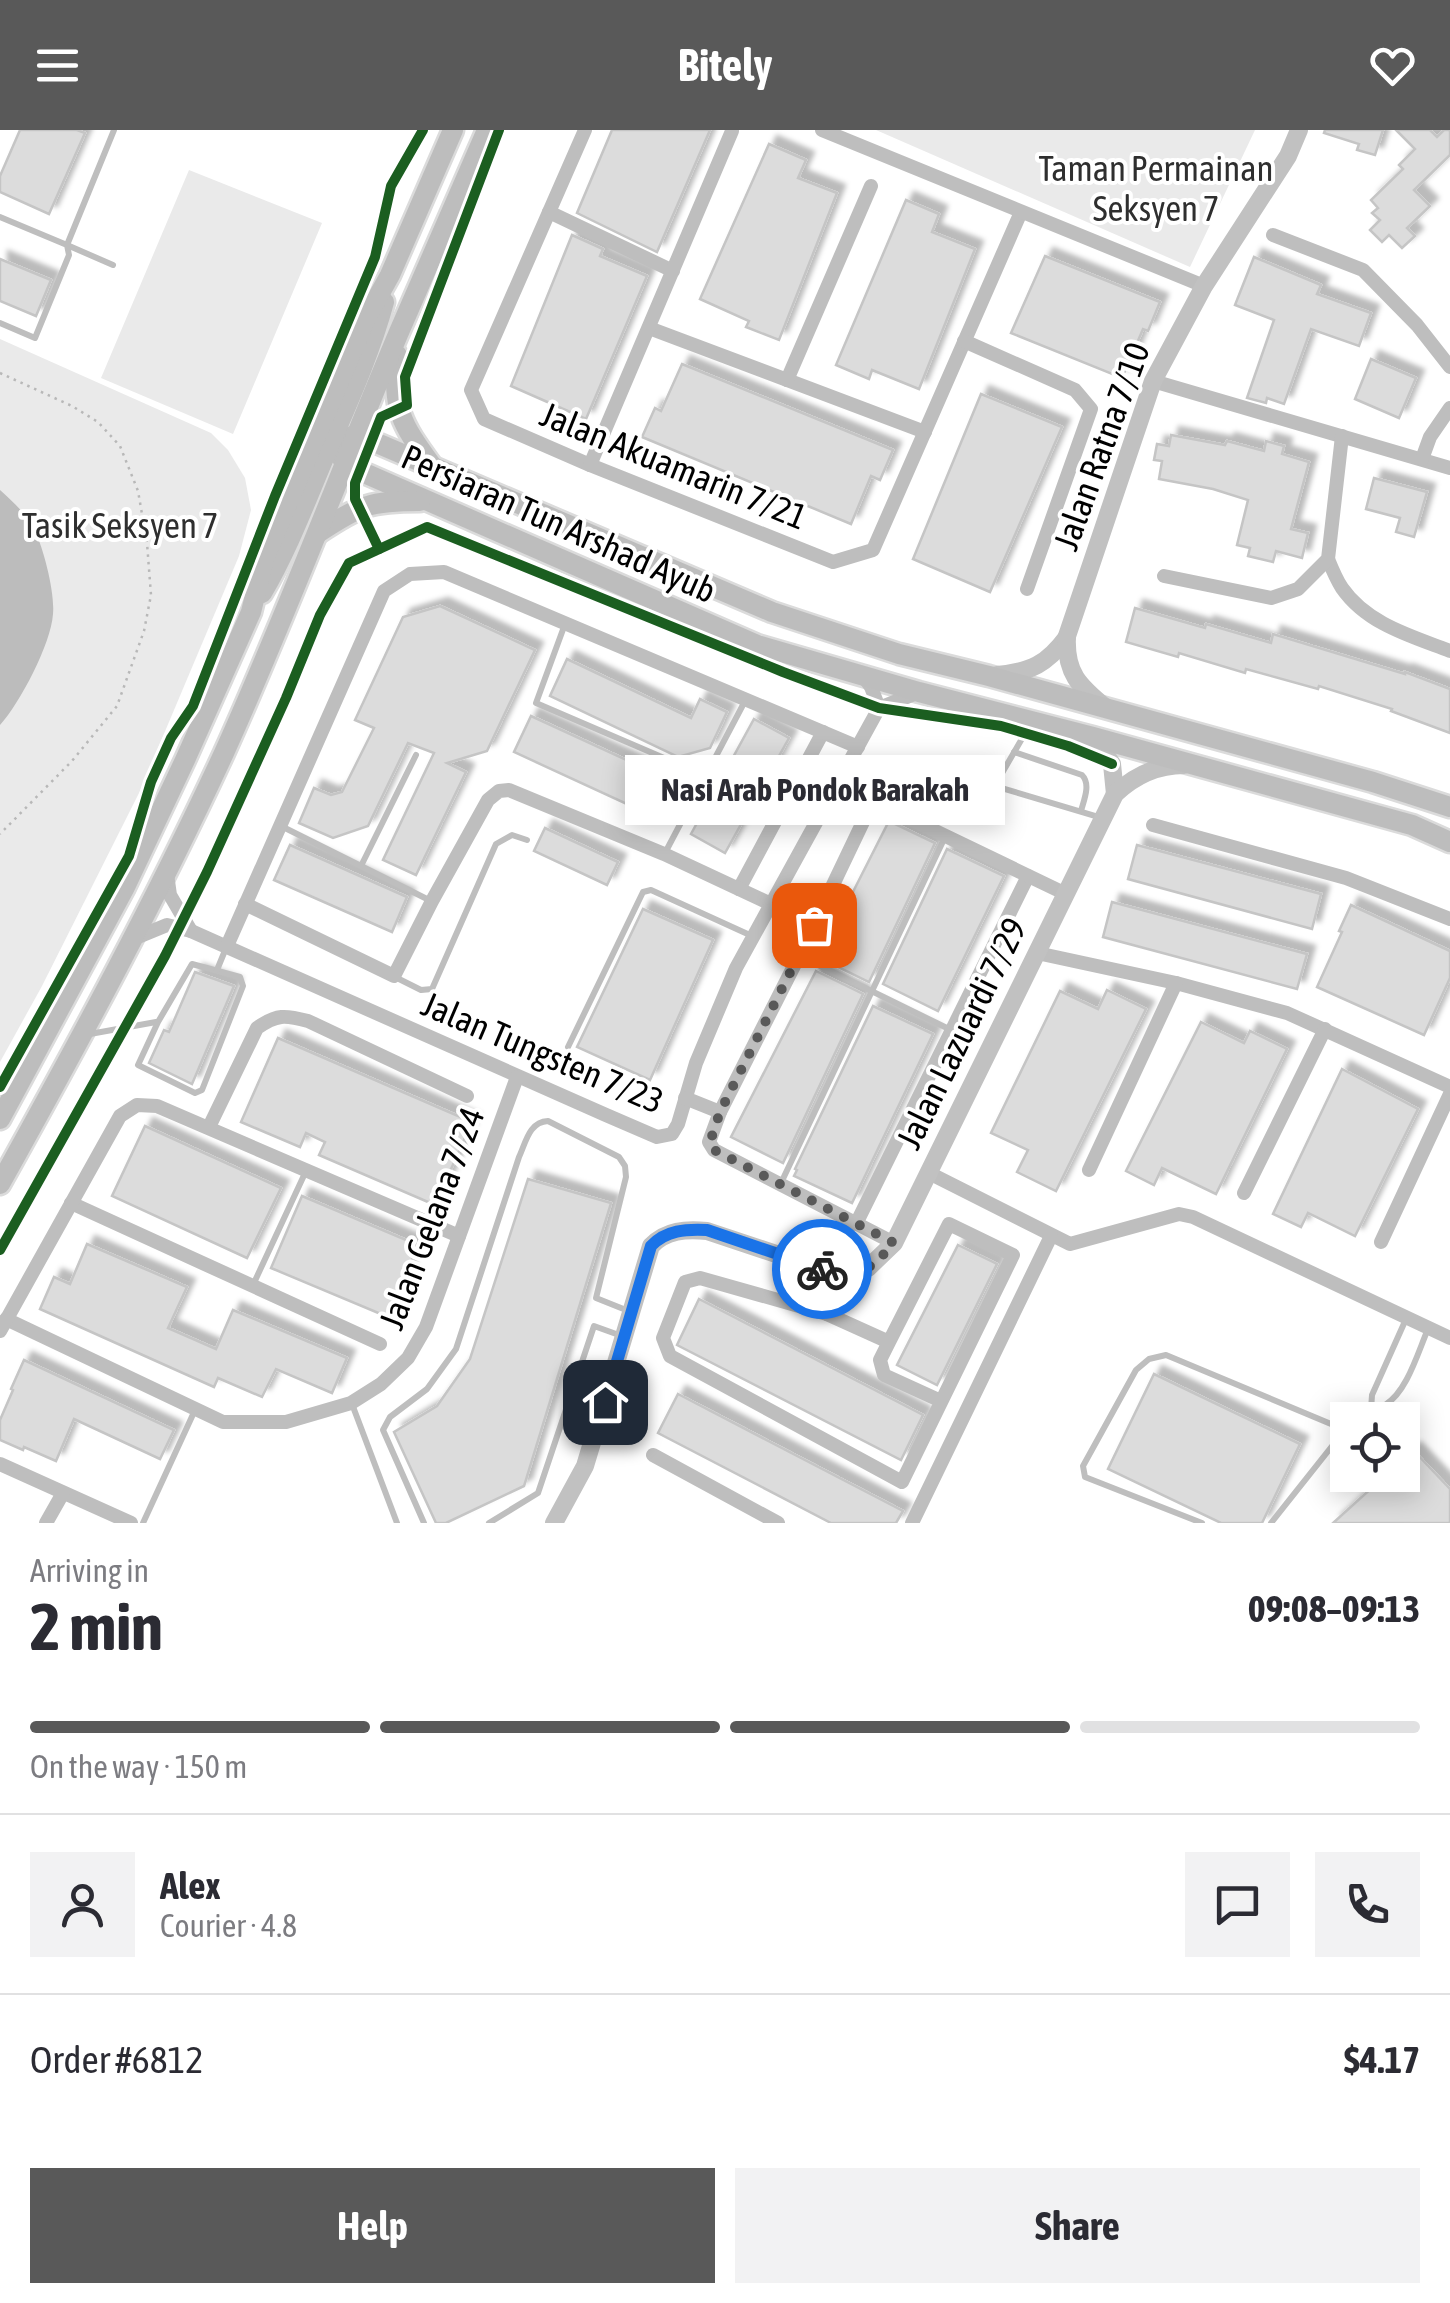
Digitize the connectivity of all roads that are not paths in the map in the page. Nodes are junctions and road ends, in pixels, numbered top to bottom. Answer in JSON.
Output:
{"nodes":[{"id":1,"x":114,"y":130,"type":"edge"},
{"id":2,"x":453,"y":130,"type":"edge"},
{"id":3,"x":488,"y":130,"type":"edge"},
{"id":4,"x":584,"y":130,"type":"edge"},
{"id":5,"x":1300,"y":130,"type":"edge"},
{"id":6,"x":732,"y":131,"type":"edge"},
{"id":7,"x":831,"y":132,"type":"edge"},
{"id":8,"x":871,"y":186,"type":"dead end"},
{"id":9,"x":549,"y":212,"type":"junction"},
{"id":10,"x":1021,"y":212,"type":"junction"},
{"id":11,"x":0,"y":217,"type":"edge"},
{"id":12,"x":1273,"y":235,"type":"dead end"},
{"id":13,"x":67,"y":244,"type":"junction"},
{"id":14,"x":113,"y":265,"type":"dead end"},
{"id":15,"x":673,"y":270,"type":"junction"},
{"id":16,"x":390,"y":275,"type":"junction"},
{"id":17,"x":1204,"y":286,"type":"junction"},
{"id":18,"x":0,"y":323,"type":"edge"},
{"id":19,"x":649,"y":328,"type":"junction"},
{"id":20,"x":399,"y":332,"type":"junction"},
{"id":21,"x":964,"y":341,"type":"junction"},
{"id":22,"x":1450,"y":367,"type":"edge"},
{"id":23,"x":787,"y":380,"type":"junction"},
{"id":24,"x":1153,"y":381,"type":"junction"},
{"id":25,"x":1450,"y":408,"type":"edge"},
{"id":26,"x":925,"y":432,"type":"junction"},
{"id":27,"x":358,"y":435,"type":"junction"},
{"id":28,"x":1342,"y":436,"type":"junction"},
{"id":29,"x":332,"y":440,"type":"junction"},
{"id":30,"x":1422,"y":459,"type":"junction"},
{"id":31,"x":346,"y":465,"type":"junction"},
{"id":32,"x":590,"y":465,"type":"junction"},
{"id":33,"x":1450,"y":468,"type":"edge"},
{"id":34,"x":434,"y":469,"type":"junction"},
{"id":35,"x":427,"y":500,"type":"junction"},
{"id":36,"x":318,"y":533,"type":"junction"},
{"id":37,"x":1328,"y":559,"type":"junction"},
{"id":38,"x":1164,"y":576,"type":"dead end"},
{"id":39,"x":1026,"y":588,"type":"dead end"},
{"id":40,"x":251,"y":612,"type":"junction"},
{"id":41,"x":565,"y":623,"type":"junction"},
{"id":42,"x":1067,"y":636,"type":"junction"},
{"id":43,"x":1450,"y":651,"type":"edge"},
{"id":44,"x":863,"y":676,"type":"junction"},
{"id":45,"x":989,"y":676,"type":"junction"},
{"id":46,"x":918,"y":692,"type":"junction"},
{"id":47,"x":746,"y":700,"type":"junction"},
{"id":48,"x":880,"y":708,"type":"junction"},
{"id":49,"x":1106,"y":708,"type":"junction"},
{"id":50,"x":1032,"y":722,"type":"junction"},
{"id":51,"x":824,"y":732,"type":"junction"},
{"id":52,"x":1094,"y":737,"type":"junction"},
{"id":53,"x":858,"y":747,"type":"junction"},
{"id":54,"x":1014,"y":752,"type":"junction"},
{"id":55,"x":416,"y":755,"type":"dead end"},
{"id":56,"x":1195,"y":765,"type":"junction"},
{"id":57,"x":706,"y":776,"type":"junction"},
{"id":58,"x":995,"y":786,"type":"junction"},
{"id":59,"x":1114,"y":794,"type":"junction"},
{"id":60,"x":983,"y":806,"type":"dead end"},
{"id":61,"x":1450,"y":807,"type":"edge"},
{"id":62,"x":1082,"y":811,"type":"junction"},
{"id":63,"x":1103,"y":818,"type":"junction"},
{"id":64,"x":1153,"y":824,"type":"dead end"},
{"id":65,"x":280,"y":826,"type":"junction"},
{"id":66,"x":946,"y":836,"type":"junction"},
{"id":67,"x":527,"y":840,"type":"dead end"},
{"id":68,"x":1450,"y":842,"type":"edge"},
{"id":69,"x":664,"y":854,"type":"junction"},
{"id":70,"x":361,"y":866,"type":"junction"},
{"id":71,"x":166,"y":874,"type":"junction"},
{"id":72,"x":1028,"y":876,"type":"junction"},
{"id":73,"x":739,"y":889,"type":"junction"},
{"id":74,"x":1066,"y":894,"type":"junction"},
{"id":75,"x":432,"y":901,"type":"junction"},
{"id":76,"x":245,"y":904,"type":"junction"},
{"id":77,"x":771,"y":904,"type":"junction"},
{"id":78,"x":1450,"y":919,"type":"edge"},
{"id":79,"x":191,"y":930,"type":"junction"},
{"id":80,"x":753,"y":936,"type":"junction"},
{"id":81,"x":132,"y":940,"type":"junction"},
{"id":82,"x":226,"y":946,"type":"junction"},
{"id":83,"x":1037,"y":953,"type":"junction"},
{"id":84,"x":799,"y":956,"type":"junction"},
{"id":85,"x":217,"y":970,"type":"junction"},
{"id":86,"x":394,"y":976,"type":"junction"},
{"id":87,"x":1176,"y":983,"type":"junction"},
{"id":88,"x":872,"y":992,"type":"junction"},
{"id":89,"x":158,"y":1022,"type":"junction"},
{"id":90,"x":1324,"y":1029,"type":"junction"},
{"id":91,"x":952,"y":1030,"type":"junction"},
{"id":92,"x":83,"y":1035,"type":"junction"},
{"id":93,"x":568,"y":1047,"type":"dead end"},
{"id":94,"x":517,"y":1077,"type":"junction"},
{"id":95,"x":1450,"y":1090,"type":"edge"},
{"id":96,"x":466,"y":1096,"type":"dead end"},
{"id":97,"x":685,"y":1098,"type":"junction"},
{"id":98,"x":720,"y":1112,"type":"junction"},
{"id":99,"x":0,"y":1119,"type":"edge"},
{"id":100,"x":209,"y":1127,"type":"junction"},
{"id":101,"x":307,"y":1170,"type":"junction"},
{"id":102,"x":1089,"y":1170,"type":"dead end"},
{"id":103,"x":929,"y":1173,"type":"junction"},
{"id":104,"x":0,"y":1184,"type":"edge"},
{"id":105,"x":780,"y":1184,"type":"junction"},
{"id":106,"x":1244,"y":1193,"type":"dead end"},
{"id":107,"x":70,"y":1203,"type":"junction"},
{"id":108,"x":856,"y":1224,"type":"junction"},
{"id":109,"x":459,"y":1236,"type":"junction"},
{"id":110,"x":1052,"y":1236,"type":"junction"},
{"id":111,"x":1381,"y":1242,"type":"dead end"},
{"id":112,"x":894,"y":1243,"type":"junction"},
{"id":113,"x":842,"y":1276,"type":"junction"},
{"id":114,"x":252,"y":1285,"type":"junction"},
{"id":115,"x":632,"y":1312,"type":"junction"},
{"id":116,"x":828,"y":1314,"type":"junction"},
{"id":117,"x":1407,"y":1317,"type":"junction"},
{"id":118,"x":3,"y":1325,"type":"edge"},
{"id":119,"x":1428,"y":1328,"type":"junction"},
{"id":120,"x":625,"y":1337,"type":"junction"},
{"id":121,"x":1450,"y":1338,"type":"edge"},
{"id":122,"x":889,"y":1342,"type":"junction"},
{"id":123,"x":380,"y":1344,"type":"dead end"},
{"id":124,"x":942,"y":1402,"type":"junction"},
{"id":125,"x":1372,"y":1402,"type":"edge"},
{"id":126,"x":1390,"y":1402,"type":"edge"},
{"id":127,"x":351,"y":1403,"type":"junction"},
{"id":128,"x":195,"y":1408,"type":"junction"},
{"id":129,"x":1330,"y":1421,"type":"edge"},
{"id":130,"x":1330,"y":1446,"type":"edge"},
{"id":131,"x":653,"y":1455,"type":"dead end"},
{"id":132,"x":0,"y":1464,"type":"edge"},
{"id":133,"x":63,"y":1493,"type":"junction"},
{"id":134,"x":46,"y":1523,"type":"edge"},
{"id":135,"x":131,"y":1523,"type":"edge"},
{"id":136,"x":143,"y":1523,"type":"edge"},
{"id":137,"x":398,"y":1523,"type":"edge"},
{"id":138,"x":424,"y":1523,"type":"edge"},
{"id":139,"x":489,"y":1523,"type":"edge"},
{"id":140,"x":554,"y":1523,"type":"edge"},
{"id":141,"x":778,"y":1523,"type":"edge"},
{"id":142,"x":912,"y":1523,"type":"edge"},
{"id":143,"x":1202,"y":1523,"type":"edge"},
{"id":144,"x":1271,"y":1523,"type":"edge"}],
"edges":[{"from":1,"to":13,"type":"lane"},
{"from":2,"to":16,"type":"main road"},
{"from":3,"to":20,"type":"main road"},
{"from":4,"to":9,"type":"street"},
{"from":5,"to":17,"type":"street","name":"Jalan Ratna 7/10"},
{"from":6,"to":15,"type":"street"},
{"from":7,"to":10,"type":"street"},
{"from":8,"to":23,"type":"street"},
{"from":9,"to":15,"type":"street"},
{"from":9,"to":32,"type":"street","name":"Jalan Akuamarin 7/21"},
{"from":10,"to":17,"type":"street"},
{"from":10,"to":21,"type":"street"},
{"from":11,"to":13,"type":"lane"},
{"from":12,"to":22,"type":"street"},
{"from":13,"to":14,"type":"lane"},
{"from":13,"to":18,"type":"lane"},
{"from":15,"to":19,"type":"street"},
{"from":16,"to":29,"type":"main road"},
{"from":16,"to":40,"type":"main road"},
{"from":17,"to":24,"type":"street","name":"Jalan Ratna 7/10"},
{"from":19,"to":23,"type":"street"},
{"from":19,"to":32,"type":"street"},
{"from":20,"to":27,"type":"main road"},
{"from":20,"to":34,"type":"main road"},
{"from":21,"to":26,"type":"street"},
{"from":21,"to":39,"type":"street"},
{"from":23,"to":26,"type":"street"},
{"from":24,"to":28,"type":"street"},
{"from":24,"to":42,"type":"street","name":"Jalan Ratna 7/10"},
{"from":25,"to":30,"type":"street"},
{"from":26,"to":32,"type":"street","name":"Jalan Akuamarin 7/21"},
{"from":27,"to":29,"type":"main road","name":"Persiaran Tun Arshad Ayub"},
{"from":27,"to":31,"type":"main road"},
{"from":27,"to":34,"type":"main road","name":"Persiaran Tun Arshad Ayub"},
{"from":28,"to":30,"type":"street"},
{"from":28,"to":37,"type":"street"},
{"from":29,"to":31,"type":"main road","name":"Persiaran Tun Arshad Ayub"},
{"from":29,"to":40,"type":"main road"},
{"from":30,"to":33,"type":"street"},
{"from":31,"to":35,"type":"main road","name":"Persiaran Tun Arshad Ayub"},
{"from":31,"to":36,"type":"main road"},
{"from":34,"to":45,"type":"main road","name":"Persiaran Tun Arshad Ayub"},
{"from":35,"to":36,"type":"main road"},
{"from":35,"to":44,"type":"main road","name":"Persiaran Tun Arshad Ayub"},
{"from":36,"to":71,"type":"main road"},
{"from":37,"to":38,"type":"street"},
{"from":37,"to":43,"type":"street"},
{"from":40,"to":99,"type":"main road"},
{"from":41,"to":47,"type":"street"},
{"from":41,"to":57,"type":"lane"},
{"from":41,"to":65,"type":"street"},
{"from":42,"to":45,"type":"street","name":"Jalan Ratna 7/10"},
{"from":42,"to":49,"type":"street"},
{"from":44,"to":46,"type":"main road","name":"Persiaran Tun Arshad Ayub"},
{"from":44,"to":48,"type":"street"},
{"from":45,"to":49,"type":"main road","name":"Persiaran Tun Arshad Ayub"},
{"from":46,"to":48,"type":"street"},
{"from":46,"to":50,"type":"main road","name":"Persiaran Tun Arshad Ayub"},
{"from":47,"to":51,"type":"street"},
{"from":47,"to":57,"type":"lane"},
{"from":48,"to":53,"type":"street","name":"Jalan Tungsten 7/23"},
{"from":49,"to":61,"type":"main road","name":"Persiaran Tun Arshad Ayub"},
{"from":50,"to":52,"type":"main road","name":"Persiaran Tun Arshad Ayub"},
{"from":50,"to":54,"type":"lane"},
{"from":51,"to":53,"type":"street"},
{"from":51,"to":73,"type":"street"},
{"from":52,"to":56,"type":"main road","name":"Persiaran Tun Arshad Ayub"},
{"from":52,"to":59,"type":"street"},
{"from":53,"to":77,"type":"street","name":"Jalan Tungsten 7/23"},
{"from":54,"to":58,"type":"lane"},
{"from":54,"to":62,"type":"lane"},
{"from":55,"to":70,"type":"lane"},
{"from":56,"to":59,"type":"street"},
{"from":56,"to":68,"type":"main road","name":"Persiaran Tun Arshad Ayub"},
{"from":57,"to":69,"type":"lane"},
{"from":58,"to":60,"type":"lane"},
{"from":58,"to":62,"type":"lane"},
{"from":59,"to":63,"type":"street","name":"Jalan Lazuardi 7/29"},
{"from":62,"to":63,"type":"lane"},
{"from":63,"to":74,"type":"street","name":"Jalan Lazuardi 7/29"},
{"from":64,"to":78,"type":"street"},
{"from":65,"to":70,"type":"lane"},
{"from":65,"to":76,"type":"street"},
{"from":66,"to":72,"type":"street"},
{"from":66,"to":84,"type":"street"},
{"from":66,"to":88,"type":"lane"},
{"from":67,"to":86,"type":"lane"},
{"from":69,"to":73,"type":"street"},
{"from":69,"to":75,"type":"street"},
{"from":70,"to":75,"type":"lane"},
{"from":71,"to":79,"type":"street"},
{"from":71,"to":81,"type":"main road"},
{"from":72,"to":74,"type":"street"},
{"from":72,"to":91,"type":"street"},
{"from":73,"to":77,"type":"street"},
{"from":74,"to":83,"type":"street","name":"Jalan Lazuardi 7/29"},
{"from":75,"to":86,"type":"street"},
{"from":76,"to":82,"type":"street"},
{"from":76,"to":86,"type":"street"},
{"from":77,"to":80,"type":"street","name":"Jalan Tungsten 7/23"},
{"from":79,"to":81,"type":"street"},
{"from":79,"to":82,"type":"street","name":"Jalan Tungsten 7/23"},
{"from":80,"to":93,"type":"lane"},
{"from":80,"to":97,"type":"street","name":"Jalan Tungsten 7/23"},
{"from":81,"to":92,"type":"main road"},
{"from":82,"to":85,"type":"lane"},
{"from":82,"to":94,"type":"street","name":"Jalan Tungsten 7/23"},
{"from":83,"to":87,"type":"street"},
{"from":83,"to":103,"type":"street","name":"Jalan Lazuardi 7/29"},
{"from":84,"to":88,"type":"lane"},
{"from":84,"to":98,"type":"street"},
{"from":85,"to":89,"type":"lane"},
{"from":85,"to":89,"type":"lane"},
{"from":87,"to":90,"type":"street"},
{"from":87,"to":102,"type":"street"},
{"from":88,"to":91,"type":"lane"},
{"from":88,"to":105,"type":"lane"},
{"from":89,"to":92,"type":"lane"},
{"from":90,"to":95,"type":"street"},
{"from":90,"to":106,"type":"street"},
{"from":91,"to":108,"type":"street"},
{"from":92,"to":104,"type":"main road"},
{"from":94,"to":97,"type":"street","name":"Jalan Tungsten 7/23"},
{"from":94,"to":109,"type":"street","name":"Jalan Gelana 7/24"},
{"from":95,"to":111,"type":"street"},
{"from":96,"to":100,"type":"street"},
{"from":97,"to":98,"type":"street"},
{"from":98,"to":105,"type":"street"},
{"from":100,"to":101,"type":"street"},
{"from":100,"to":107,"type":"street"},
{"from":101,"to":109,"type":"street"},
{"from":101,"to":114,"type":"lane"},
{"from":103,"to":110,"type":"street"},
{"from":103,"to":112,"type":"street","name":"Jalan Lazuardi 7/29"},
{"from":105,"to":108,"type":"street"},
{"from":107,"to":114,"type":"street"},
{"from":107,"to":118,"type":"street"},
{"from":108,"to":112,"type":"street"},
{"from":109,"to":127,"type":"street","name":"Jalan Gelana 7/24"},
{"from":110,"to":117,"type":"street"},
{"from":110,"to":142,"type":"street"},
{"from":112,"to":113,"type":"street","name":"Jalan Lazuardi 7/29"},
{"from":113,"to":115,"type":"street"},
{"from":113,"to":116,"type":"street"},
{"from":114,"to":123,"type":"street"},
{"from":115,"to":120,"type":"street"},
{"from":115,"to":138,"type":"lane"},
{"from":116,"to":122,"type":"street"},
{"from":116,"to":124,"type":"street"},
{"from":117,"to":119,"type":"street"},
{"from":117,"to":125,"type":"lane"},
{"from":118,"to":128,"type":"street","name":"Jalan Gelana 7/24"},
{"from":119,"to":121,"type":"street"},
{"from":119,"to":126,"type":"lane"},
{"from":120,"to":139,"type":"lane"},
{"from":120,"to":140,"type":"street"},
{"from":122,"to":124,"type":"street"},
{"from":122,"to":124,"type":"street"},
{"from":127,"to":128,"type":"street","name":"Jalan Gelana 7/24"},
{"from":127,"to":137,"type":"lane"},
{"from":128,"to":136,"type":"lane"},
{"from":129,"to":143,"type":"lane"},
{"from":130,"to":144,"type":"lane"},
{"from":131,"to":141,"type":"street"},
{"from":132,"to":133,"type":"street"},
{"from":133,"to":134,"type":"street"},
{"from":133,"to":135,"type":"street"}]}
